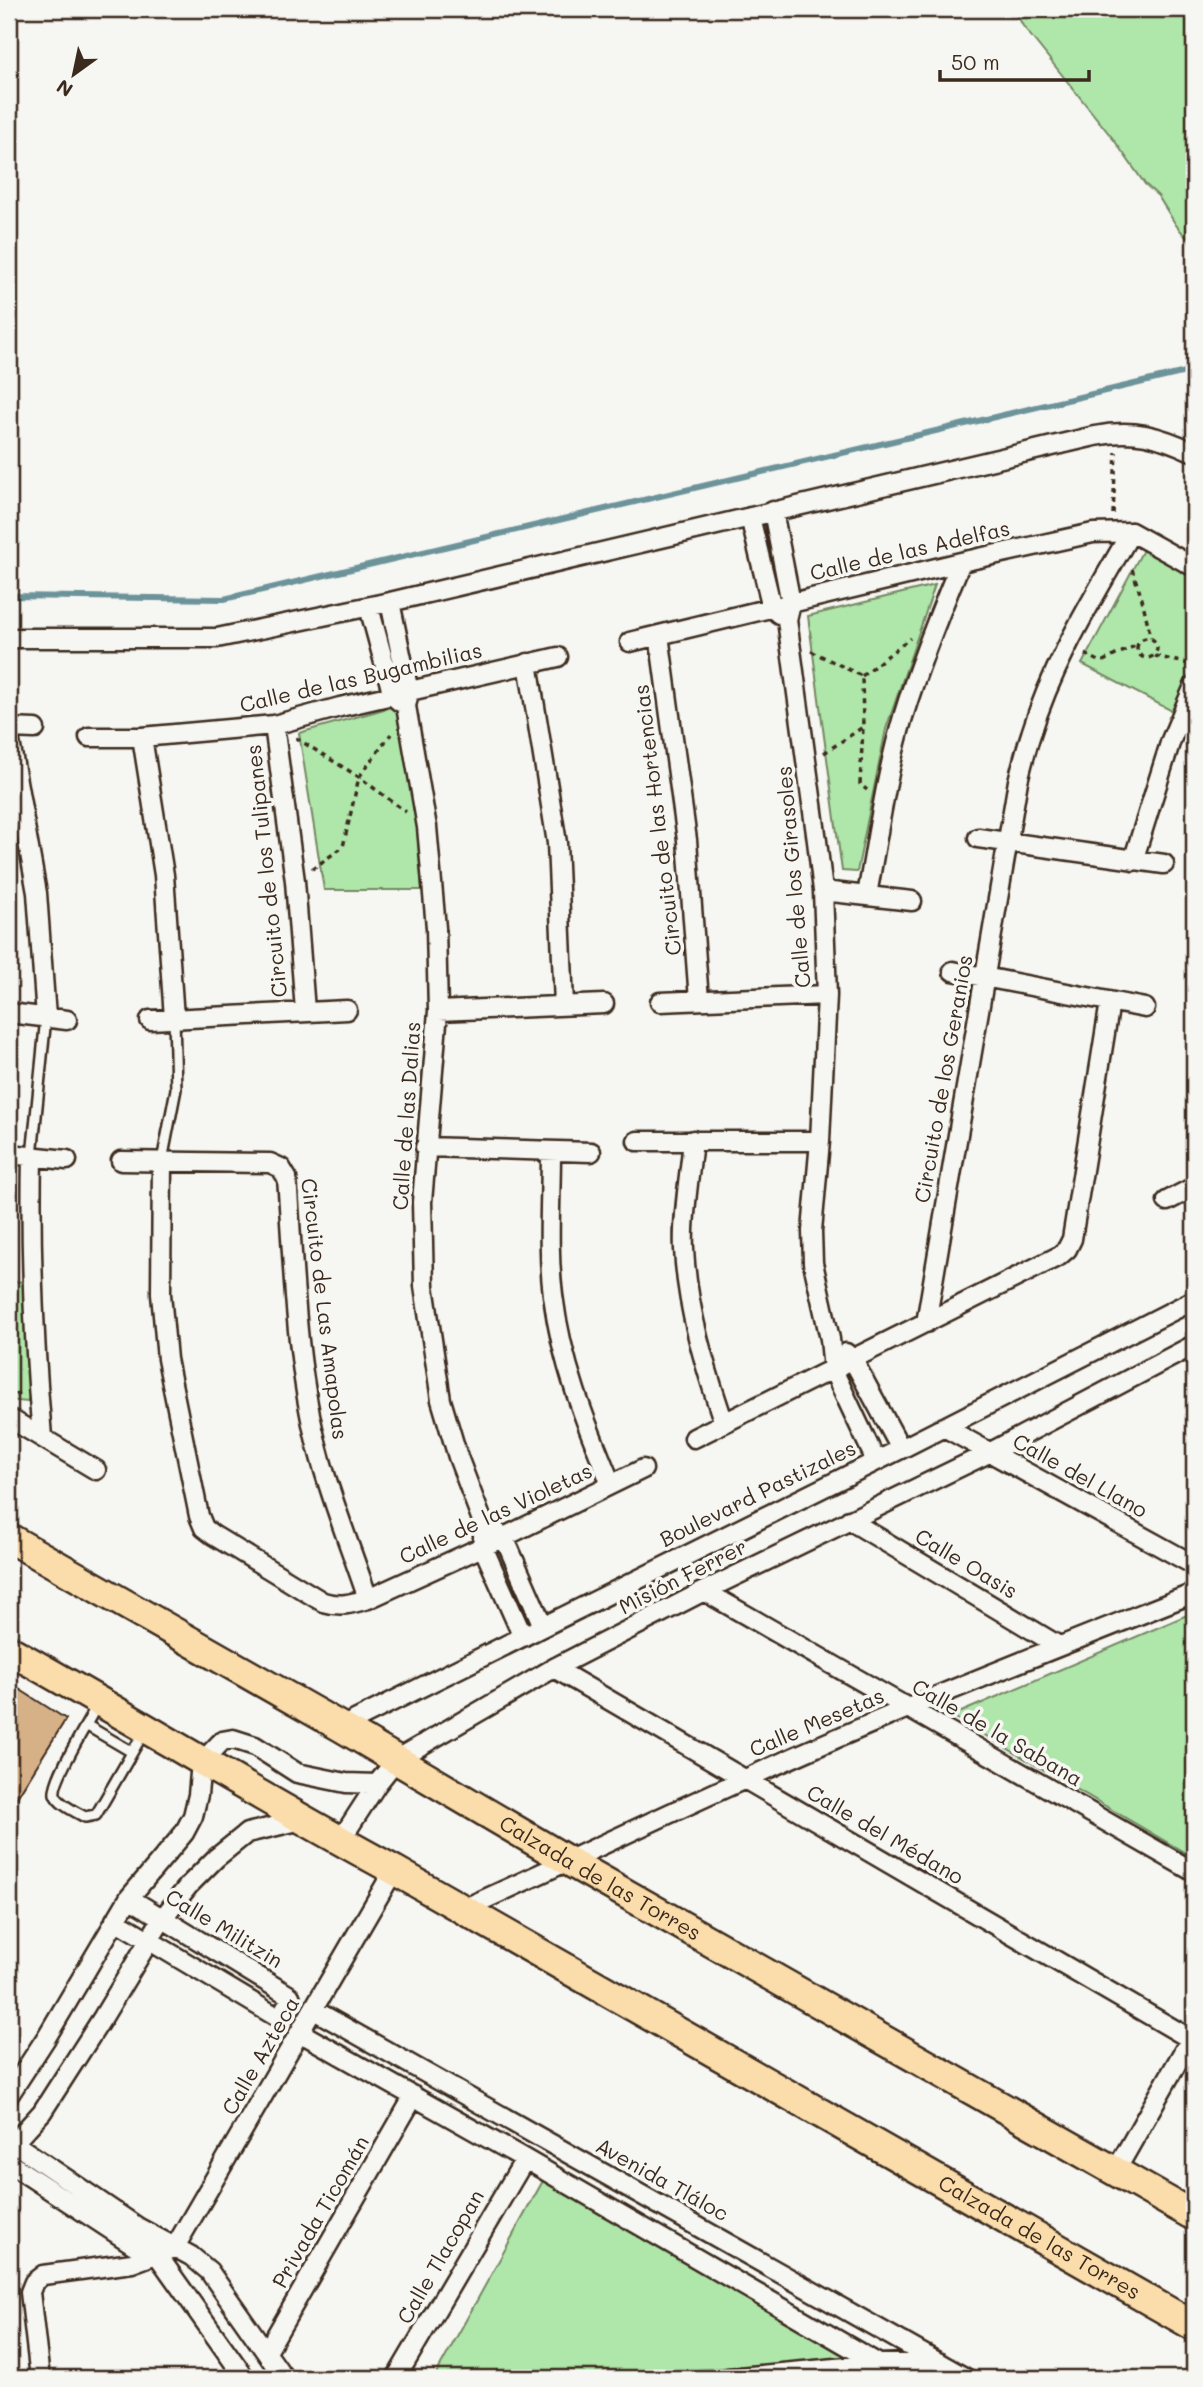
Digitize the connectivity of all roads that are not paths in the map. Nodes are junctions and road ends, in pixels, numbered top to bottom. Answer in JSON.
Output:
{"nodes":[{"id":1,"x":1194,"y":452,"type":"edge"},
{"id":2,"x":773,"y":511,"type":"junction"},
{"id":3,"x":750,"y":517,"type":"junction"},
{"id":4,"x":1127,"y":538,"type":"junction"},
{"id":5,"x":961,"y":562,"type":"junction"},
{"id":6,"x":1194,"y":567,"type":"edge"},
{"id":7,"x":390,"y":602,"type":"junction"},
{"id":8,"x":792,"y":603,"type":"junction"},
{"id":9,"x":369,"y":607,"type":"junction"},
{"id":10,"x":772,"y":608,"type":"junction"},
{"id":11,"x":787,"y":620,"type":"junction"},
{"id":12,"x":659,"y":635,"type":"junction"},
{"id":13,"x":9,"y":638,"type":"edge"},
{"id":14,"x":630,"y":642,"type":"dead end"},
{"id":15,"x":558,"y":657,"type":"dead end"},
{"id":16,"x":528,"y":663,"type":"junction"},
{"id":17,"x":1194,"y":686,"type":"edge"},
{"id":18,"x":404,"y":702,"type":"junction"},
{"id":19,"x":274,"y":725,"type":"junction"},
{"id":20,"x":9,"y":728,"type":"edge"},
{"id":21,"x":36,"y":729,"type":"dead end"},
{"id":22,"x":9,"y":736,"type":"edge"},
{"id":23,"x":89,"y":737,"type":"dead end"},
{"id":24,"x":142,"y":737,"type":"junction"},
{"id":25,"x":978,"y":838,"type":"dead end"},
{"id":26,"x":1007,"y":842,"type":"junction"},
{"id":27,"x":1133,"y":861,"type":"junction"},
{"id":28,"x":1164,"y":864,"type":"dead end"},
{"id":29,"x":823,"y":891,"type":"junction"},
{"id":30,"x":867,"y":895,"type":"junction"},
{"id":31,"x":912,"y":901,"type":"dead end"},
{"id":32,"x":953,"y":971,"type":"dead end"},
{"id":33,"x":984,"y":977,"type":"junction"},
{"id":34,"x":827,"y":995,"type":"junction"},
{"id":35,"x":699,"y":1000,"type":"junction"},
{"id":36,"x":660,"y":1002,"type":"dead end"},
{"id":37,"x":1110,"y":1002,"type":"junction"},
{"id":38,"x":604,"y":1004,"type":"dead end"},
{"id":39,"x":564,"y":1005,"type":"junction"},
{"id":40,"x":1144,"y":1008,"type":"dead end"},
{"id":41,"x":347,"y":1010,"type":"dead end"},
{"id":42,"x":305,"y":1011,"type":"junction"},
{"id":43,"x":438,"y":1011,"type":"junction"},
{"id":44,"x":9,"y":1013,"type":"edge"},
{"id":45,"x":46,"y":1017,"type":"junction"},
{"id":46,"x":174,"y":1018,"type":"junction"},
{"id":47,"x":67,"y":1020,"type":"dead end"},
{"id":48,"x":150,"y":1020,"type":"dead end"},
{"id":49,"x":637,"y":1140,"type":"dead end"},
{"id":50,"x":693,"y":1140,"type":"junction"},
{"id":51,"x":820,"y":1141,"type":"junction"},
{"id":52,"x":425,"y":1147,"type":"junction"},
{"id":53,"x":551,"y":1151,"type":"junction"},
{"id":54,"x":591,"y":1152,"type":"dead end"},
{"id":55,"x":9,"y":1154,"type":"edge"},
{"id":56,"x":32,"y":1156,"type":"junction"},
{"id":57,"x":67,"y":1160,"type":"dead end"},
{"id":58,"x":121,"y":1161,"type":"dead end"},
{"id":59,"x":162,"y":1161,"type":"junction"},
{"id":60,"x":1194,"y":1187,"type":"edge"},
{"id":61,"x":1167,"y":1201,"type":"dead end"},
{"id":62,"x":1194,"y":1300,"type":"edge"},
{"id":63,"x":926,"y":1323,"type":"junction"},
{"id":64,"x":830,"y":1339,"type":"junction"},
{"id":65,"x":1194,"y":1345,"type":"edge"},
{"id":66,"x":853,"y":1360,"type":"junction"},
{"id":67,"x":833,"y":1370,"type":"junction"},
{"id":68,"x":9,"y":1418,"type":"edge"},
{"id":69,"x":724,"y":1423,"type":"junction"},
{"id":70,"x":944,"y":1427,"type":"junction"},
{"id":71,"x":43,"y":1437,"type":"junction"},
{"id":72,"x":694,"y":1438,"type":"dead end"},
{"id":73,"x":901,"y":1449,"type":"junction"},
{"id":74,"x":989,"y":1452,"type":"junction"},
{"id":75,"x":876,"y":1461,"type":"junction"},
{"id":76,"x":643,"y":1469,"type":"dead end"},
{"id":77,"x":96,"y":1470,"type":"dead end"},
{"id":78,"x":611,"y":1485,"type":"junction"},
{"id":79,"x":849,"y":1520,"type":"junction"},
{"id":80,"x":483,"y":1523,"type":"junction"},
{"id":81,"x":504,"y":1537,"type":"junction"},
{"id":82,"x":9,"y":1538,"type":"edge"},
{"id":83,"x":482,"y":1547,"type":"junction"},
{"id":84,"x":1194,"y":1564,"type":"edge"},
{"id":85,"x":704,"y":1591,"type":"junction"},
{"id":86,"x":1194,"y":1593,"type":"edge"},
{"id":87,"x":368,"y":1599,"type":"junction"},
{"id":88,"x":543,"y":1626,"type":"junction"},
{"id":89,"x":523,"y":1637,"type":"junction"},
{"id":90,"x":1059,"y":1646,"type":"junction"},
{"id":91,"x":9,"y":1650,"type":"edge"},
{"id":92,"x":554,"y":1668,"type":"junction"},
{"id":93,"x":909,"y":1709,"type":"junction"},
{"id":94,"x":93,"y":1713,"type":"junction"},
{"id":95,"x":146,"y":1727,"type":"junction"},
{"id":96,"x":341,"y":1727,"type":"junction"},
{"id":97,"x":132,"y":1752,"type":"junction"},
{"id":98,"x":204,"y":1760,"type":"junction"},
{"id":99,"x":396,"y":1760,"type":"junction"},
{"id":100,"x":744,"y":1779,"type":"junction"},
{"id":101,"x":377,"y":1784,"type":"junction"},
{"id":102,"x":302,"y":1821,"type":"junction"},
{"id":103,"x":340,"y":1841,"type":"junction"},
{"id":104,"x":570,"y":1862,"type":"junction"},
{"id":105,"x":394,"y":1870,"type":"junction"},
{"id":106,"x":1194,"y":1872,"type":"edge"},
{"id":107,"x":129,"y":1898,"type":"junction"},
{"id":108,"x":463,"y":1909,"type":"junction"},
{"id":109,"x":162,"y":1919,"type":"junction"},
{"id":110,"x":116,"y":1920,"type":"junction"},
{"id":111,"x":149,"y":1940,"type":"junction"},
{"id":112,"x":314,"y":2010,"type":"junction"},
{"id":113,"x":301,"y":2033,"type":"junction"},
{"id":114,"x":1193,"y":2038,"type":"edge"},
{"id":115,"x":9,"y":2095,"type":"edge"},
{"id":116,"x":414,"y":2096,"type":"junction"},
{"id":117,"x":10,"y":2144,"type":"edge"},
{"id":118,"x":525,"y":2159,"type":"junction"},
{"id":119,"x":9,"y":2163,"type":"edge"},
{"id":120,"x":1115,"y":2172,"type":"junction"},
{"id":121,"x":1194,"y":2216,"type":"edge"},
{"id":122,"x":175,"y":2246,"type":"junction"},
{"id":123,"x":156,"y":2253,"type":"junction"},
{"id":124,"x":1194,"y":2326,"type":"edge"},
{"id":125,"x":267,"y":2351,"type":"junction"},
{"id":126,"x":937,"y":2362,"type":"junction"},
{"id":127,"x":878,"y":2364,"type":"junction"},
{"id":128,"x":900,"y":2371,"type":"edge"},
{"id":129,"x":776,"y":2376,"type":"edge"},
{"id":130,"x":40,"y":2378,"type":"edge"},
{"id":131,"x":245,"y":2378,"type":"edge"},
{"id":132,"x":284,"y":2378,"type":"edge"},
{"id":133,"x":396,"y":2378,"type":"edge"},
{"id":134,"x":728,"y":2378,"type":"edge"},
{"id":135,"x":965,"y":2378,"type":"edge"}],
"edges":[{"from":1,"to":2,"type":"street"},
{"from":2,"to":3,"type":"street"},
{"from":2,"to":8,"type":"street","name":"Calle de los Girasoles"},
{"from":3,"to":7,"type":"street"},
{"from":3,"to":10,"type":"street"},
{"from":4,"to":5,"type":"street","name":"Calle de las Adelfas"},
{"from":4,"to":6,"type":"street","name":"Calle de las Adelfas"},
{"from":4,"to":26,"type":"street","name":"Circuito de los Geranios"},
{"from":5,"to":8,"type":"street","name":"Calle de las Adelfas"},
{"from":5,"to":30,"type":"street"},
{"from":7,"to":9,"type":"street"},
{"from":7,"to":18,"type":"street","name":"Calle de las Dalias"},
{"from":8,"to":10,"type":"street","name":"Calle de las Adelfas"},
{"from":8,"to":11,"type":"street","name":"Calle de los Girasoles"},
{"from":9,"to":13,"type":"street"},
{"from":9,"to":18,"type":"street","name":"Calle de las Dalias"},
{"from":10,"to":11,"type":"street"},
{"from":10,"to":12,"type":"street","name":"Calle de las Adelfas"},
{"from":11,"to":29,"type":"street","name":"Calle de los Girasoles"},
{"from":12,"to":14,"type":"street","name":"Calle de las Adelfas"},
{"from":12,"to":35,"type":"street","name":"Circuito de las Hortencias"},
{"from":15,"to":16,"type":"street","name":"Calle de las Bugambilias"},
{"from":16,"to":18,"type":"street","name":"Calle de las Bugambilias"},
{"from":16,"to":39,"type":"street"},
{"from":17,"to":27,"type":"street"},
{"from":18,"to":19,"type":"street","name":"Calle de las Bugambilias"},
{"from":18,"to":43,"type":"street","name":"Calle de las Dalias"},
{"from":19,"to":24,"type":"street","name":"Calle de las Bugambilias"},
{"from":19,"to":42,"type":"street","name":"Circuito de los Tulipanes"},
{"from":20,"to":21,"type":"street"},
{"from":22,"to":45,"type":"street"},
{"from":23,"to":24,"type":"street","name":"Calle de las Bugambilias"},
{"from":24,"to":46,"type":"street"},
{"from":25,"to":26,"type":"street"},
{"from":26,"to":27,"type":"street"},
{"from":26,"to":33,"type":"street","name":"Circuito de los Geranios"},
{"from":27,"to":28,"type":"street"},
{"from":29,"to":30,"type":"street"},
{"from":29,"to":34,"type":"street","name":"Calle de los Girasoles"},
{"from":30,"to":31,"type":"street"},
{"from":32,"to":33,"type":"street"},
{"from":33,"to":37,"type":"street"},
{"from":33,"to":63,"type":"street","name":"Circuito de los Geranios"},
{"from":34,"to":35,"type":"street"},
{"from":34,"to":51,"type":"street","name":"Calle de los Girasoles"},
{"from":35,"to":36,"type":"street"},
{"from":37,"to":40,"type":"street"},
{"from":37,"to":63,"type":"street"},
{"from":38,"to":39,"type":"street"},
{"from":39,"to":43,"type":"street"},
{"from":41,"to":42,"type":"street","name":"Circuito de los Tulipanes"},
{"from":42,"to":46,"type":"street","name":"Circuito de los Tulipanes"},
{"from":43,"to":52,"type":"street","name":"Calle de las Dalias"},
{"from":44,"to":45,"type":"street"},
{"from":45,"to":47,"type":"street"},
{"from":45,"to":56,"type":"lane"},
{"from":46,"to":48,"type":"street","name":"Circuito de los Tulipanes"},
{"from":46,"to":59,"type":"lane"},
{"from":49,"to":50,"type":"street"},
{"from":50,"to":51,"type":"street"},
{"from":50,"to":69,"type":"street"},
{"from":51,"to":64,"type":"street","name":"Calle de los Girasoles"},
{"from":52,"to":53,"type":"street"},
{"from":52,"to":80,"type":"street","name":"Calle de las Dalias"},
{"from":53,"to":54,"type":"street"},
{"from":53,"to":78,"type":"street"},
{"from":55,"to":56,"type":"street"},
{"from":56,"to":57,"type":"street"},
{"from":56,"to":71,"type":"street"},
{"from":58,"to":59,"type":"street","name":"Circuito de Las Amapolas"},
{"from":59,"to":87,"type":"street"},
{"from":59,"to":87,"type":"street","name":"Circuito de Las Amapolas"},
{"from":60,"to":61,"type":"street"},
{"from":62,"to":70,"type":"street","name":"Boulevard Pastizales"},
{"from":63,"to":66,"type":"street"},
{"from":64,"to":66,"type":"street"},
{"from":64,"to":67,"type":"street","name":"Calle de los Girasoles"},
{"from":65,"to":74,"type":"street","name":"Misión Ferrer"},
{"from":66,"to":67,"type":"street"},
{"from":66,"to":73,"type":"street"},
{"from":67,"to":69,"type":"street"},
{"from":67,"to":75,"type":"street","name":"Calle de los Girasoles"},
{"from":68,"to":71,"type":"street"},
{"from":69,"to":72,"type":"street"},
{"from":70,"to":73,"type":"street","name":"Boulevard Pastizales"},
{"from":70,"to":74,"type":"street","name":"Calle del Llano"},
{"from":71,"to":77,"type":"street"},
{"from":73,"to":75,"type":"street","name":"Boulevard Pastizales"},
{"from":74,"to":79,"type":"street","name":"Misión Ferrer"},
{"from":74,"to":84,"type":"street","name":"Calle del Llano"},
{"from":75,"to":88,"type":"street","name":"Boulevard Pastizales"},
{"from":76,"to":78,"type":"street","name":"Calle de las Violetas"},
{"from":78,"to":81,"type":"street","name":"Calle de las Violetas"},
{"from":79,"to":85,"type":"street","name":"Misión Ferrer"},
{"from":79,"to":90,"type":"street","name":"Calle Oasis"},
{"from":80,"to":81,"type":"street"},
{"from":80,"to":83,"type":"street","name":"Calle de las Dalias"},
{"from":81,"to":83,"type":"street","name":"Calle de las Violetas"},
{"from":81,"to":88,"type":"street"},
{"from":82,"to":96,"type":"main road","name":"Calzada de las Torres"},
{"from":83,"to":87,"type":"street","name":"Calle de las Violetas"},
{"from":83,"to":89,"type":"street","name":"Calle de las Dalias"},
{"from":85,"to":92,"type":"street","name":"Misión Ferrer"},
{"from":85,"to":93,"type":"street","name":"Calle de la Sabana"},
{"from":86,"to":90,"type":"street","name":"Calle Mesetas"},
{"from":88,"to":89,"type":"street","name":"Boulevard Pastizales"},
{"from":89,"to":96,"type":"street","name":"Boulevard Pastizales"},
{"from":90,"to":93,"type":"street","name":"Calle Mesetas"},
{"from":91,"to":94,"type":"main road","name":"Calzada de las Torres"},
{"from":92,"to":99,"type":"street","name":"Misión Ferrer"},
{"from":92,"to":100,"type":"street","name":"Calle del Médano"},
{"from":93,"to":100,"type":"street","name":"Calle Mesetas"},
{"from":93,"to":106,"type":"street","name":"Calle de la Sabana"},
{"from":94,"to":95,"type":"main road","name":"Calzada de las Torres"},
{"from":94,"to":97,"type":"lane"},
{"from":94,"to":97,"type":"lane"},
{"from":95,"to":97,"type":"lane"},
{"from":95,"to":98,"type":"main road","name":"Calzada de las Torres"},
{"from":96,"to":99,"type":"main road","name":"Calzada de las Torres"},
{"from":98,"to":101,"type":"street"},
{"from":98,"to":102,"type":"main road","name":"Calzada de las Torres"},
{"from":98,"to":107,"type":"street"},
{"from":99,"to":101,"type":"street","name":"Misión Ferrer"},
{"from":99,"to":104,"type":"main road","name":"Calzada de las Torres"},
{"from":100,"to":104,"type":"street","name":"Calle Mesetas"},
{"from":100,"to":114,"type":"street","name":"Calle del Médano"},
{"from":101,"to":103,"type":"street","name":"Misión Ferrer"},
{"from":102,"to":103,"type":"main road","name":"Calzada de las Torres"},
{"from":102,"to":109,"type":"street"},
{"from":103,"to":105,"type":"main road","name":"Calzada de las Torres"},
{"from":104,"to":108,"type":"street","name":"Calle Mesetas"},
{"from":104,"to":120,"type":"main road","name":"Calzada de las Torres"},
{"from":105,"to":108,"type":"main road","name":"Calzada de las Torres"},
{"from":105,"to":112,"type":"street","name":"Calle Azteca"},
{"from":107,"to":109,"type":"street","name":"Calle Militzin"},
{"from":107,"to":110,"type":"street"},
{"from":108,"to":124,"type":"main road","name":"Calzada de las Torres"},
{"from":109,"to":111,"type":"street"},
{"from":109,"to":111,"type":"street","name":"Calle Militzin"},
{"from":110,"to":111,"type":"street","name":"Calle Militzin"},
{"from":110,"to":115,"type":"street"},
{"from":111,"to":117,"type":"street"},
{"from":112,"to":113,"type":"street","name":"Calle Azteca"},
{"from":112,"to":126,"type":"street","name":"Avenida Tláloc"},
{"from":113,"to":116,"type":"street"},
{"from":113,"to":122,"type":"street","name":"Calle Azteca"},
{"from":114,"to":120,"type":"street"},
{"from":116,"to":118,"type":"street"},
{"from":116,"to":125,"type":"street","name":"Privada Ticomán"},
{"from":117,"to":122,"type":"street"},
{"from":118,"to":127,"type":"street"},
{"from":118,"to":133,"type":"street","name":"Calle Tlacopan"},
{"from":119,"to":123,"type":"street"},
{"from":120,"to":121,"type":"main road","name":"Calzada de las Torres"},
{"from":122,"to":123,"type":"street"},
{"from":122,"to":125,"type":"street"},
{"from":123,"to":130,"type":"street"},
{"from":123,"to":131,"type":"street"},
{"from":125,"to":132,"type":"street"},
{"from":126,"to":128,"type":"street"},
{"from":126,"to":135,"type":"street","name":"Avenida Tláloc"},
{"from":127,"to":128,"type":"street"},
{"from":127,"to":129,"type":"street"},
{"from":129,"to":134,"type":"street"}]}
